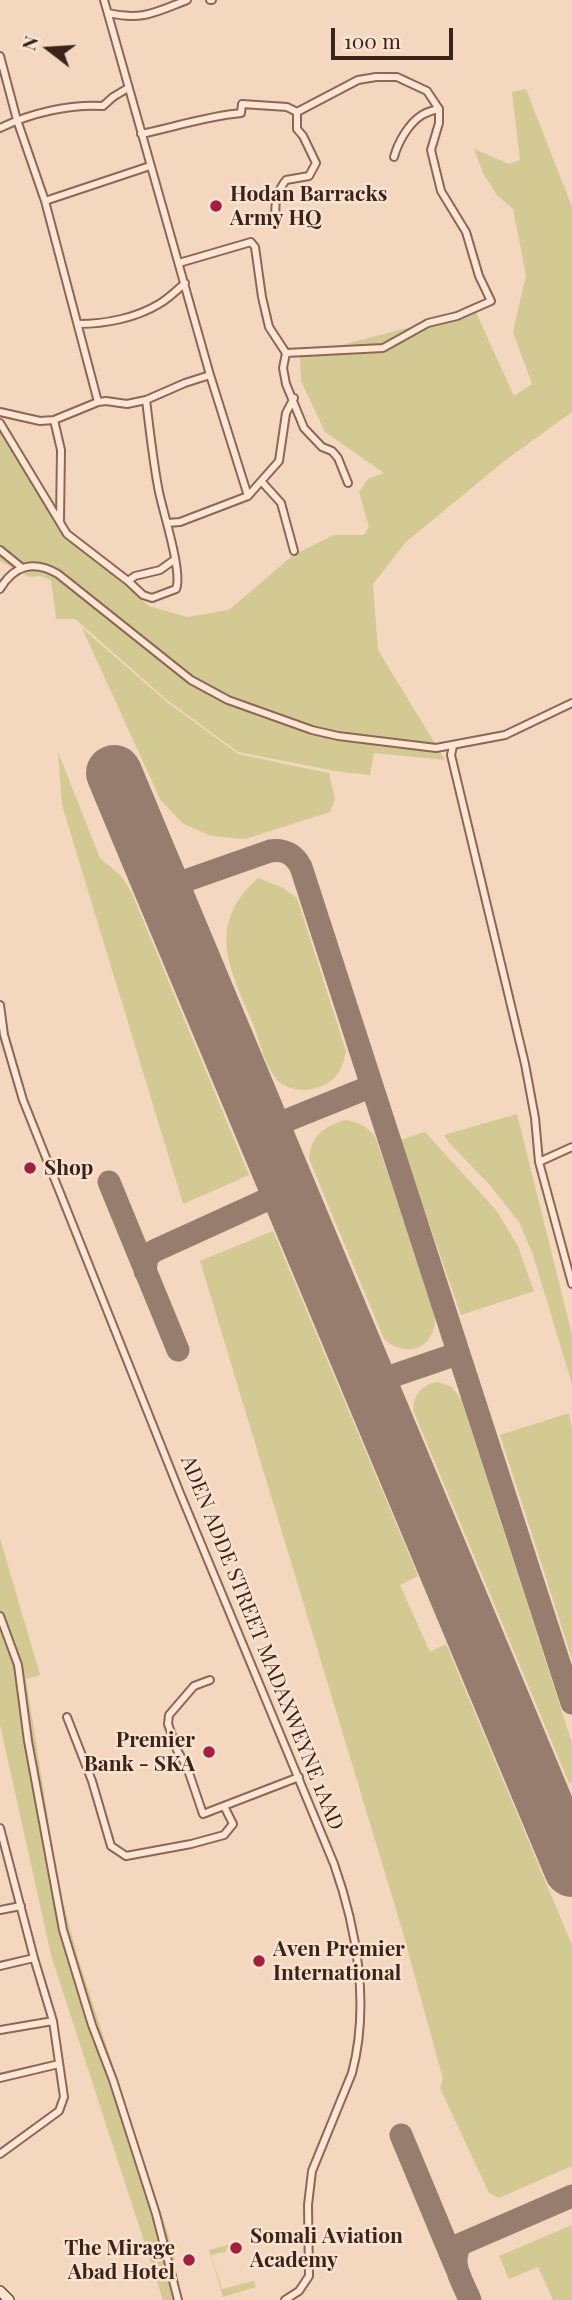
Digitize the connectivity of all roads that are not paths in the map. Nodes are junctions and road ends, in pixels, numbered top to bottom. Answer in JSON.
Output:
{"nodes":[{"id":1,"x":104,"y":0,"type":"edge"},
{"id":2,"x":187,"y":0,"type":"edge"},
{"id":3,"x":108,"y":13,"type":"junction"},
{"id":4,"x":0,"y":55,"type":"edge"},
{"id":5,"x":128,"y":88,"type":"junction"},
{"id":6,"x":439,"y":109,"type":"junction"},
{"id":7,"x":297,"y":112,"type":"junction"},
{"id":8,"x":17,"y":120,"type":"junction"},
{"id":9,"x":0,"y":128,"type":"edge"},
{"id":10,"x":142,"y":134,"type":"junction"},
{"id":11,"x":394,"y":157,"type":"dead end"},
{"id":12,"x":150,"y":166,"type":"junction"},
{"id":13,"x":46,"y":201,"type":"junction"},
{"id":14,"x":276,"y":219,"type":"dead end"},
{"id":15,"x":179,"y":263,"type":"junction"},
{"id":16,"x":185,"y":283,"type":"junction"},
{"id":17,"x":79,"y":324,"type":"junction"},
{"id":18,"x":286,"y":353,"type":"junction"},
{"id":19,"x":210,"y":375,"type":"junction"},
{"id":20,"x":294,"y":398,"type":"junction"},
{"id":21,"x":146,"y":400,"type":"junction"},
{"id":22,"x":98,"y":402,"type":"junction"},
{"id":23,"x":0,"y":412,"type":"edge"},
{"id":24,"x":54,"y":420,"type":"junction"},
{"id":25,"x":0,"y":423,"type":"edge"},
{"id":26,"x":262,"y":482,"type":"junction"},
{"id":27,"x":348,"y":483,"type":"dead end"},
{"id":28,"x":248,"y":496,"type":"junction"},
{"id":29,"x":60,"y":520,"type":"junction"},
{"id":30,"x":169,"y":523,"type":"junction"},
{"id":31,"x":0,"y":550,"type":"edge"},
{"id":32,"x":294,"y":551,"type":"dead end"},
{"id":33,"x":174,"y":560,"type":"junction"},
{"id":34,"x":21,"y":567,"type":"junction"},
{"id":35,"x":128,"y":581,"type":"junction"},
{"id":36,"x":0,"y":589,"type":"edge"},
{"id":37,"x":572,"y":703,"type":"edge"},
{"id":38,"x":453,"y":746,"type":"junction"},
{"id":39,"x":0,"y":1005,"type":"edge"},
{"id":40,"x":572,"y":1147,"type":"edge"},
{"id":41,"x":539,"y":1162,"type":"junction"},
{"id":42,"x":572,"y":1284,"type":"edge"},
{"id":43,"x":0,"y":1616,"type":"edge"},
{"id":44,"x":210,"y":1680,"type":"dead end"},
{"id":45,"x":67,"y":1717,"type":"dead end"},
{"id":46,"x":299,"y":1777,"type":"junction"},
{"id":47,"x":224,"y":1806,"type":"junction"},
{"id":48,"x":0,"y":1828,"type":"edge"},
{"id":49,"x":2,"y":1847,"type":"edge"},
{"id":50,"x":21,"y":1906,"type":"junction"},
{"id":51,"x":0,"y":1910,"type":"edge"},
{"id":52,"x":34,"y":1958,"type":"junction"},
{"id":53,"x":0,"y":1966,"type":"edge"},
{"id":54,"x":53,"y":2021,"type":"junction"},
{"id":55,"x":0,"y":2030,"type":"edge"},
{"id":56,"x":59,"y":2064,"type":"junction"},
{"id":57,"x":0,"y":2078,"type":"edge"},
{"id":58,"x":0,"y":2154,"type":"edge"},
{"id":59,"x":0,"y":2291,"type":"edge"},
{"id":60,"x":9,"y":2300,"type":"edge"},
{"id":61,"x":178,"y":2300,"type":"edge"},
{"id":62,"x":285,"y":2300,"type":"edge"}],
"edges":[{"from":1,"to":3,"type":"street"},
{"from":2,"to":3,"type":"street"},
{"from":3,"to":5,"type":"street"},
{"from":4,"to":8,"type":"street"},
{"from":5,"to":8,"type":"street"},
{"from":5,"to":10,"type":"street"},
{"from":6,"to":7,"type":"street"},
{"from":6,"to":11,"type":"street"},
{"from":6,"to":18,"type":"street"},
{"from":7,"to":10,"type":"street"},
{"from":7,"to":14,"type":"street"},
{"from":8,"to":9,"type":"street"},
{"from":8,"to":13,"type":"street"},
{"from":10,"to":12,"type":"street"},
{"from":12,"to":13,"type":"street"},
{"from":12,"to":15,"type":"street"},
{"from":13,"to":17,"type":"street"},
{"from":15,"to":16,"type":"street"},
{"from":15,"to":18,"type":"street"},
{"from":16,"to":17,"type":"street"},
{"from":16,"to":19,"type":"street"},
{"from":17,"to":22,"type":"street"},
{"from":18,"to":20,"type":"street"},
{"from":19,"to":21,"type":"street"},
{"from":19,"to":28,"type":"street"},
{"from":20,"to":26,"type":"street"},
{"from":20,"to":27,"type":"street"},
{"from":21,"to":22,"type":"street"},
{"from":21,"to":30,"type":"street"},
{"from":22,"to":24,"type":"street"},
{"from":23,"to":24,"type":"street"},
{"from":24,"to":29,"type":"street"},
{"from":25,"to":29,"type":"street"},
{"from":26,"to":28,"type":"street"},
{"from":26,"to":32,"type":"street"},
{"from":28,"to":30,"type":"street"},
{"from":29,"to":35,"type":"street"},
{"from":30,"to":33,"type":"street"},
{"from":31,"to":34,"type":"street"},
{"from":33,"to":35,"type":"street"},
{"from":33,"to":35,"type":"street"},
{"from":34,"to":36,"type":"street"},
{"from":34,"to":38,"type":"street"},
{"from":37,"to":38,"type":"street"},
{"from":38,"to":41,"type":"street"},
{"from":39,"to":46,"type":"street","name":"ADEN ADDE STREET MADAXWEYNE 1AAD"},
{"from":40,"to":41,"type":"street"},
{"from":41,"to":42,"type":"street"},
{"from":43,"to":61,"type":"street"},
{"from":44,"to":47,"type":"street"},
{"from":45,"to":47,"type":"street"},
{"from":46,"to":47,"type":"street"},
{"from":46,"to":62,"type":"street","name":"ADEN ADDE STREET MADAXWEYNE 1AAD"},
{"from":48,"to":49,"type":"street"},
{"from":49,"to":50,"type":"street"},
{"from":50,"to":51,"type":"street"},
{"from":50,"to":52,"type":"street"},
{"from":52,"to":53,"type":"street"},
{"from":52,"to":54,"type":"street"},
{"from":54,"to":55,"type":"street"},
{"from":54,"to":56,"type":"street"},
{"from":56,"to":57,"type":"street"},
{"from":56,"to":58,"type":"street"},
{"from":59,"to":60,"type":"main road"}]}
